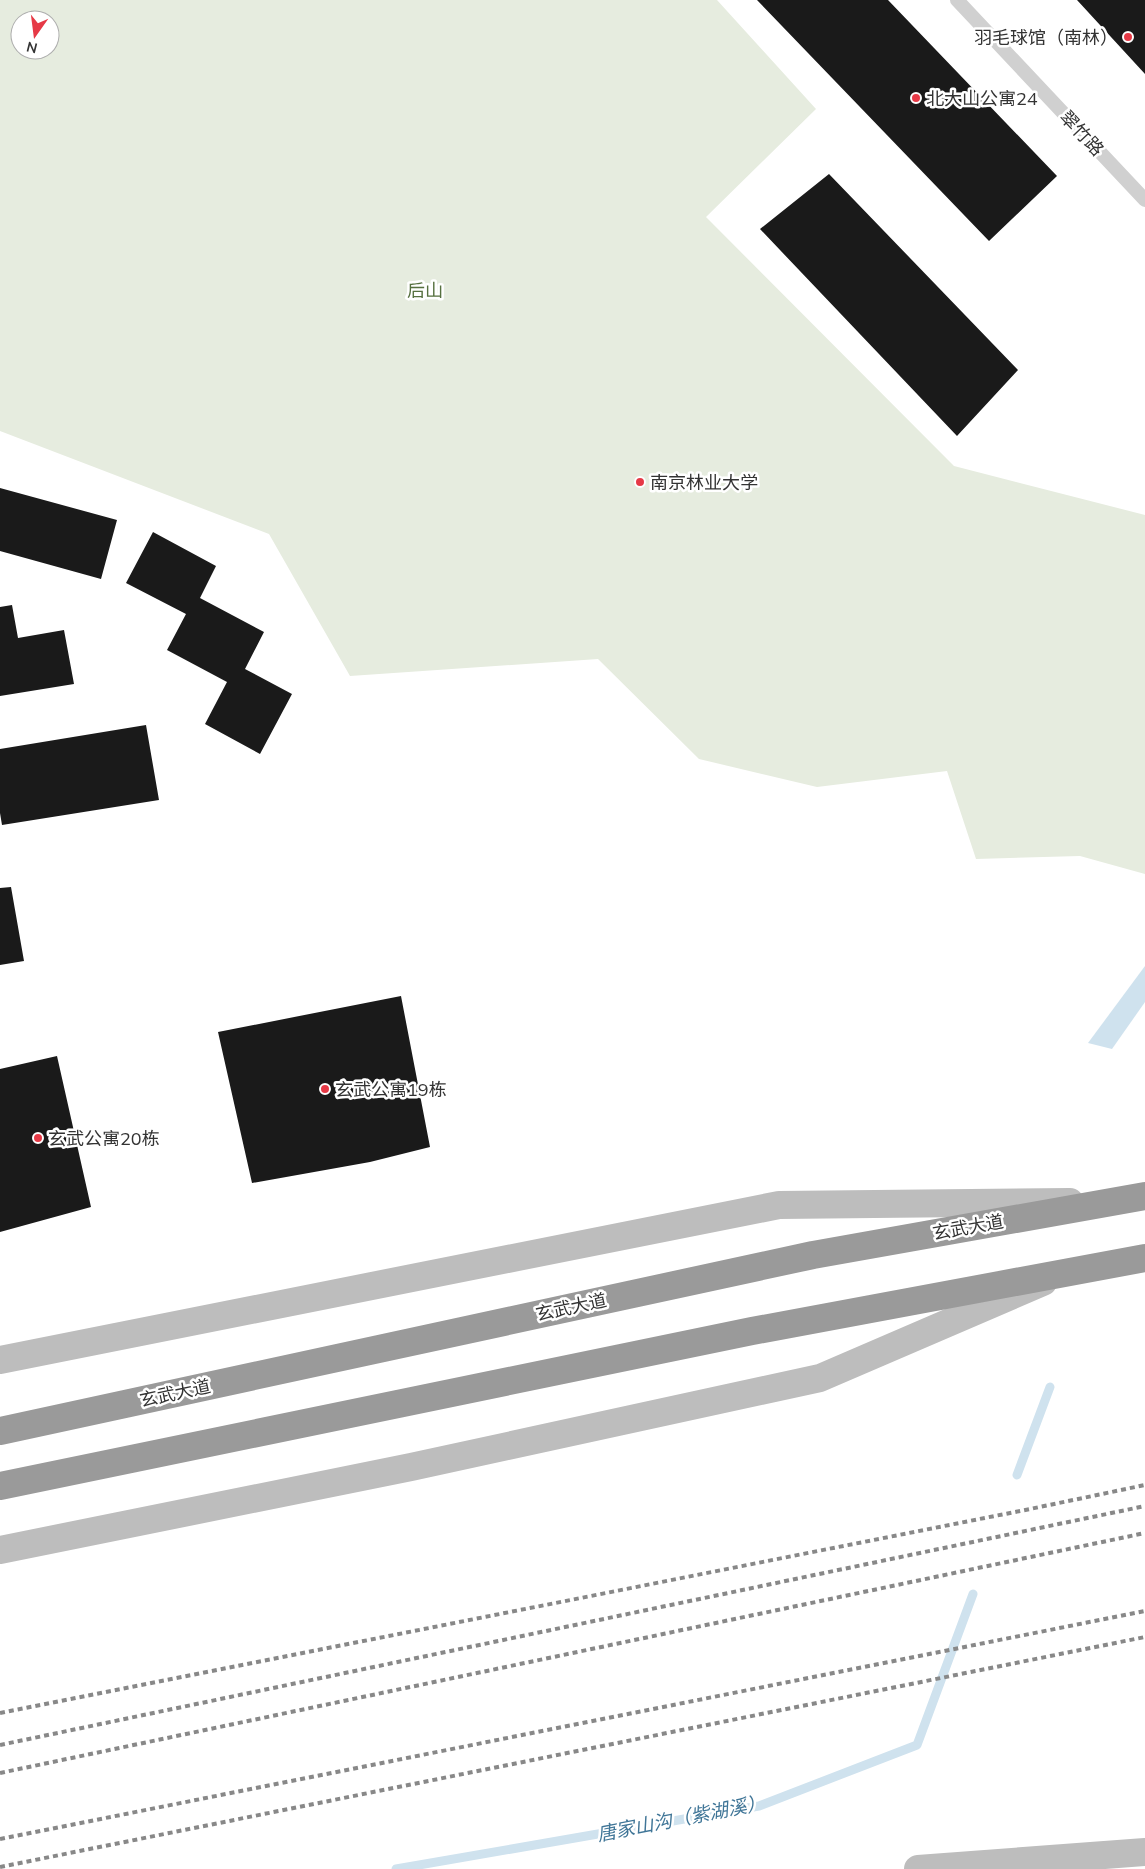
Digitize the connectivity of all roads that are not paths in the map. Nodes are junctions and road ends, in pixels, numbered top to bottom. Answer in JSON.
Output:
{"nodes":[{"id":1,"x":957,"y":0,"type":"edge"},
{"id":2,"x":1145,"y":200,"type":"edge"},
{"id":3,"x":1145,"y":1196,"type":"edge"},
{"id":4,"x":1117,"y":1201,"type":"junction"},
{"id":5,"x":1145,"y":1258,"type":"edge"},
{"id":6,"x":1066,"y":1273,"type":"junction"},
{"id":7,"x":0,"y":1360,"type":"edge"},
{"id":8,"x":0,"y":1431,"type":"edge"},
{"id":9,"x":0,"y":1486,"type":"edge"},
{"id":10,"x":0,"y":1550,"type":"edge"},
{"id":11,"x":1145,"y":1852,"type":"edge"},
{"id":12,"x":918,"y":1869,"type":"edge"}],
"edges":[{"from":1,"to":2,"type":"lane","name":"翠竹路"},
{"from":3,"to":4,"type":"highway","name":"玄武大道"},
{"from":4,"to":7,"type":"street"},
{"from":4,"to":8,"type":"highway","name":"玄武大道"},
{"from":5,"to":6,"type":"highway"},
{"from":6,"to":9,"type":"highway"},
{"from":6,"to":10,"type":"street"},
{"from":11,"to":12,"type":"street"}]}
